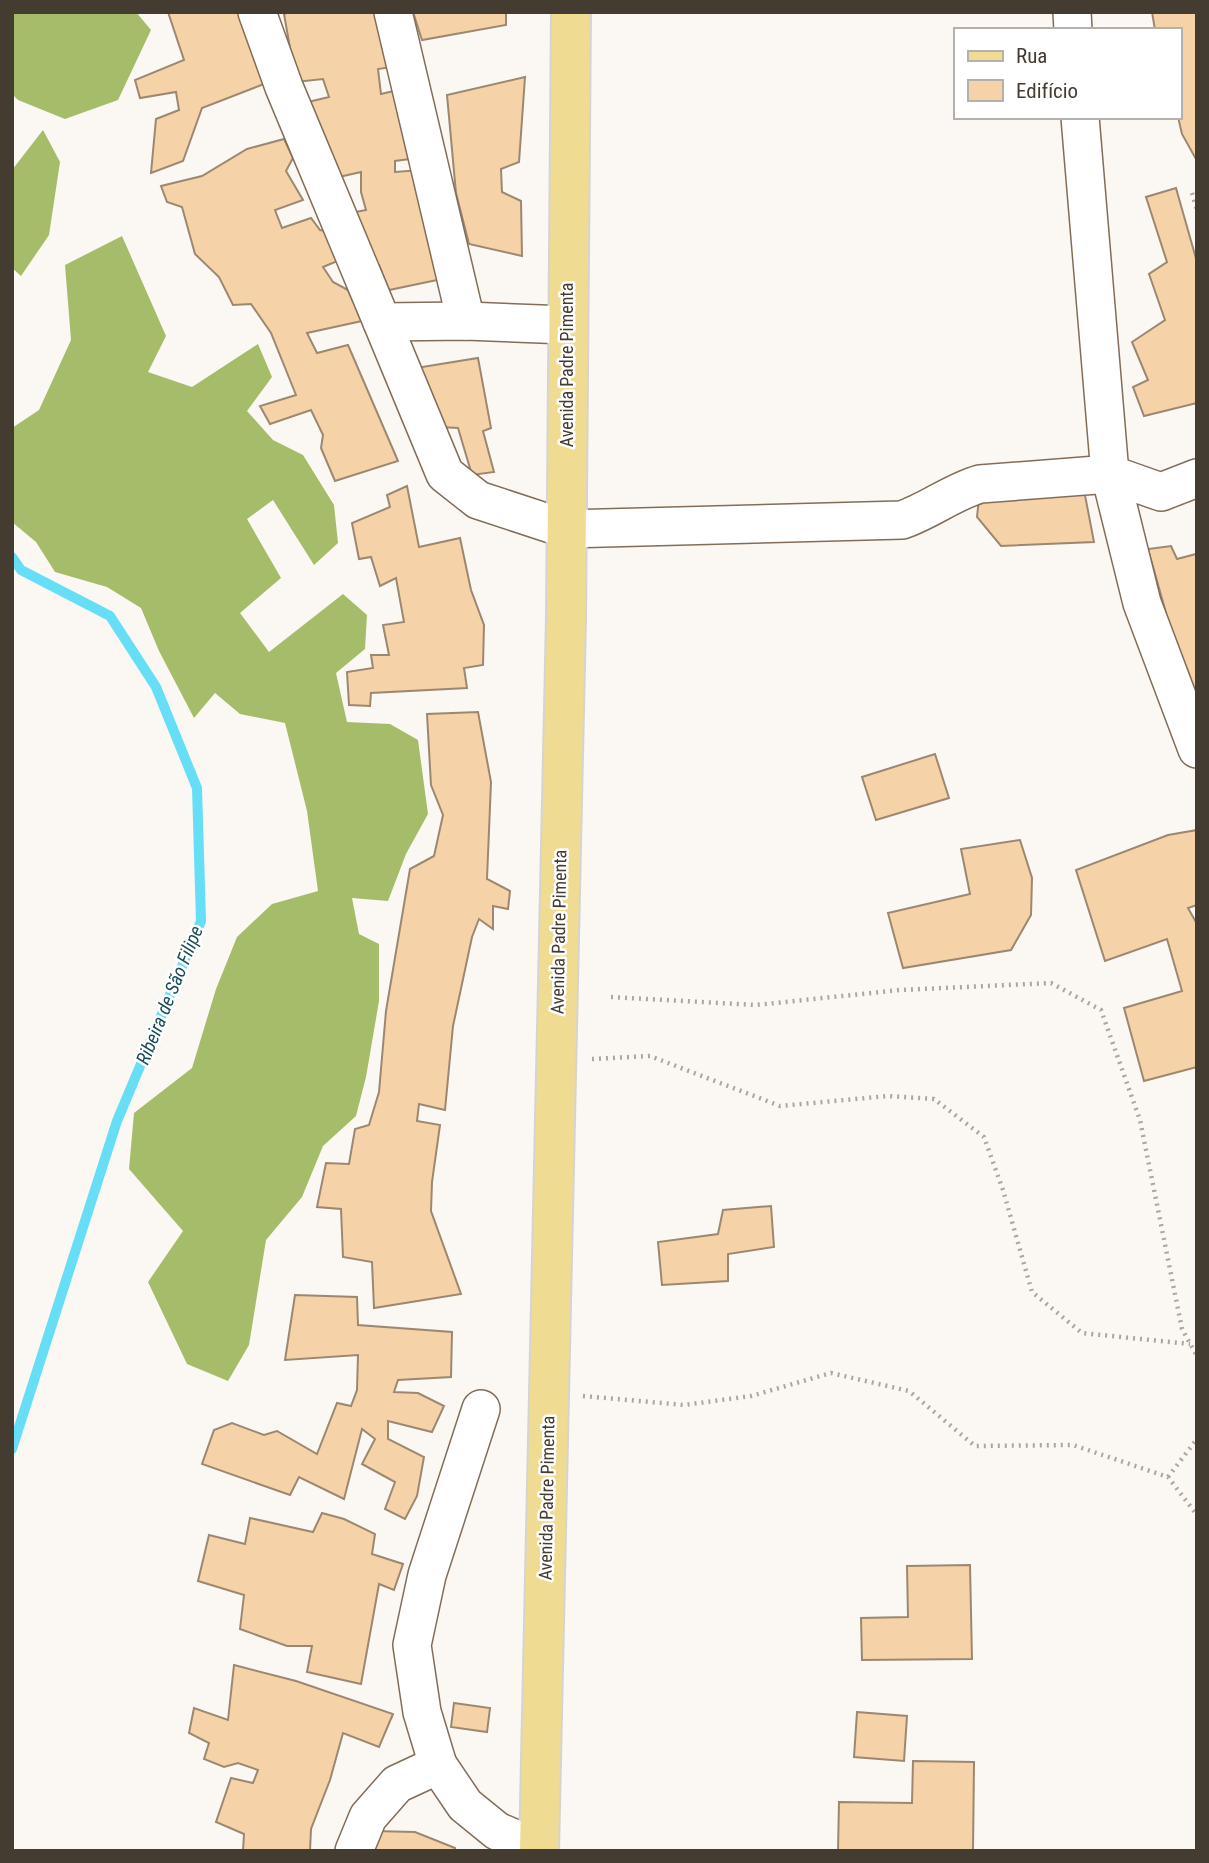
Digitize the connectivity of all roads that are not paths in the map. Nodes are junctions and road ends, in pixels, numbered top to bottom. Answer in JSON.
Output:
{"nodes":[{"id":1,"x":257,"y":12,"type":"edge"},
{"id":2,"x":393,"y":12,"type":"edge"},
{"id":3,"x":570,"y":12,"type":"edge"},
{"id":4,"x":1080,"y":119,"type":"edge"},
{"id":5,"x":466,"y":321,"type":"junction"},
{"id":6,"x":382,"y":322,"type":"junction"},
{"id":7,"x":567,"y":325,"type":"junction"},
{"id":8,"x":1110,"y":474,"type":"junction"},
{"id":9,"x":1197,"y":478,"type":"edge"},
{"id":10,"x":566,"y":529,"type":"junction"},
{"id":11,"x":1197,"y":749,"type":"edge"},
{"id":12,"x":481,"y":1409,"type":"dead end"},
{"id":13,"x":438,"y":1765,"type":"junction"},
{"id":14,"x":539,"y":1850,"type":"edge"},
{"id":15,"x":354,"y":1851,"type":"edge"}],
"edges":[{"from":1,"to":6,"type":"street"},
{"from":2,"to":5,"type":"street"},
{"from":3,"to":7,"type":"main road","name":"Avenida Padre Pimenta"},
{"from":4,"to":8,"type":"street"},
{"from":5,"to":6,"type":"street"},
{"from":5,"to":7,"type":"street"},
{"from":6,"to":10,"type":"street"},
{"from":7,"to":10,"type":"main road","name":"Avenida Padre Pimenta"},
{"from":8,"to":9,"type":"street"},
{"from":8,"to":10,"type":"street"},
{"from":8,"to":11,"type":"street"},
{"from":10,"to":14,"type":"main road","name":"Avenida Padre Pimenta"},
{"from":12,"to":13,"type":"street"},
{"from":13,"to":14,"type":"street"},
{"from":13,"to":15,"type":"street"}]}
